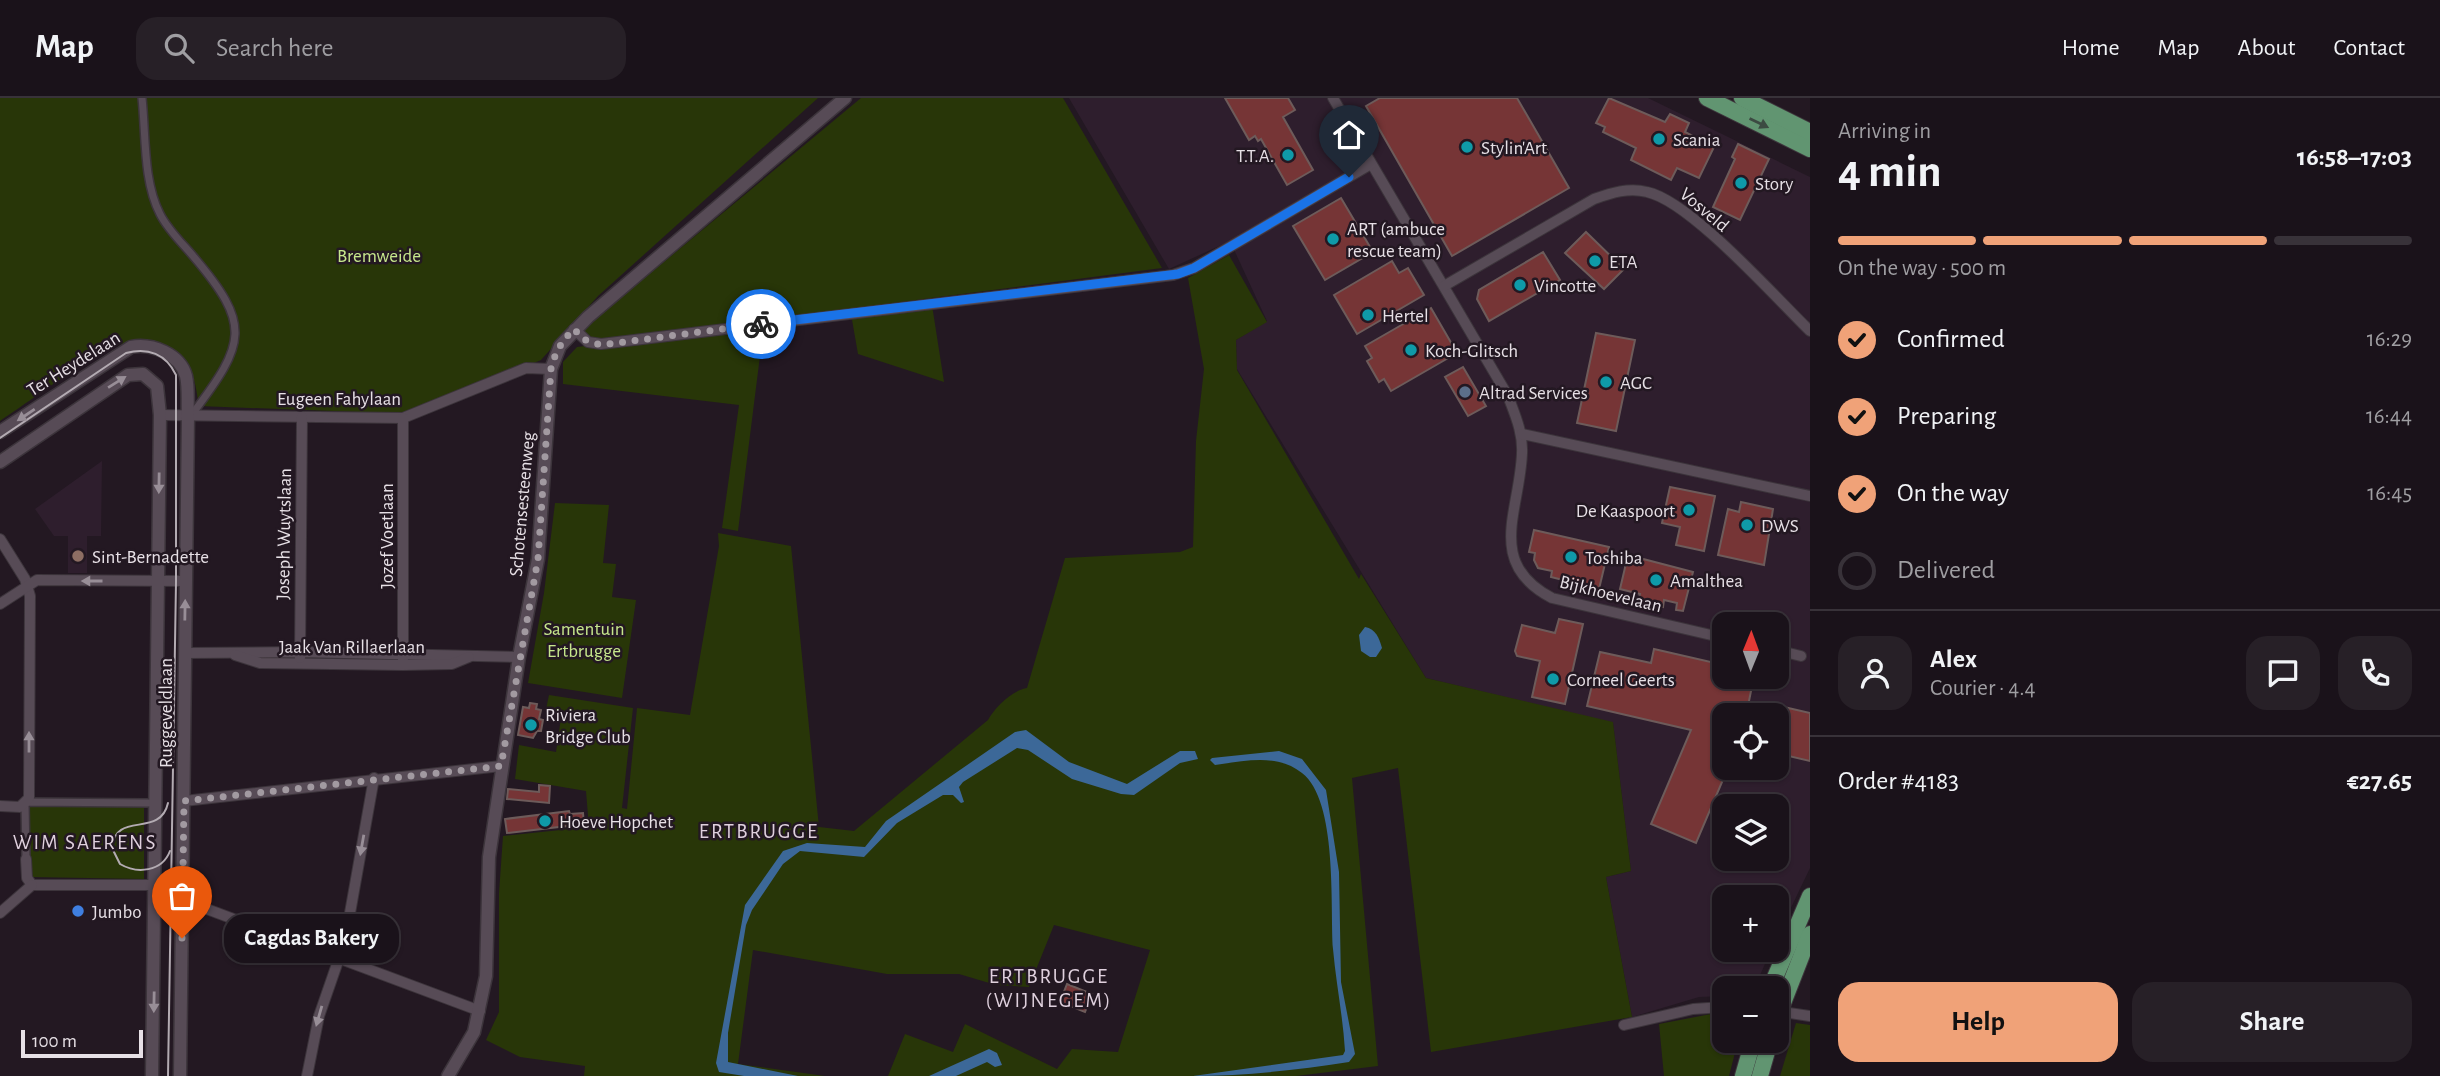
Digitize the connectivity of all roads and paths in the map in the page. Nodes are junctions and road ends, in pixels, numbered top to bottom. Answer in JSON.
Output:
{"nodes":[{"id":1,"x":142,"y":98,"type":"edge"},
{"id":2,"x":845,"y":98,"type":"edge"},
{"id":3,"x":1333,"y":98,"type":"edge"},
{"id":4,"x":1707,"y":98,"type":"edge"},
{"id":5,"x":1742,"y":98,"type":"edge"},
{"id":6,"x":1810,"y":132,"type":"edge"},
{"id":7,"x":1810,"y":149,"type":"edge"},
{"id":8,"x":1371,"y":164,"type":"junction"},
{"id":9,"x":1444,"y":286,"type":"junction"},
{"id":10,"x":574,"y":329,"type":"junction"},
{"id":11,"x":1810,"y":331,"type":"edge"},
{"id":12,"x":170,"y":356,"type":"joint"},
{"id":13,"x":551,"y":369,"type":"junction"},
{"id":14,"x":160,"y":394,"type":"joint"},
{"id":15,"x":160,"y":415,"type":"junction"},
{"id":16,"x":190,"y":415,"type":"junction"},
{"id":17,"x":302,"y":417,"type":"junction"},
{"id":18,"x":403,"y":418,"type":"junction"},
{"id":19,"x":0,"y":432,"type":"edge"},
{"id":20,"x":1522,"y":434,"type":"junction"},
{"id":21,"x":0,"y":462,"type":"edge"},
{"id":22,"x":1810,"y":496,"type":"edge"},
{"id":23,"x":0,"y":539,"type":"edge"},
{"id":24,"x":157,"y":581,"type":"junction"},
{"id":25,"x":186,"y":581,"type":"junction"},
{"id":26,"x":28,"y":587,"type":"junction"},
{"id":27,"x":0,"y":604,"type":"edge"},
{"id":28,"x":1712,"y":635,"type":"edge"},
{"id":29,"x":300,"y":652,"type":"junction"},
{"id":30,"x":185,"y":653,"type":"junction"},
{"id":31,"x":227,"y":653,"type":"junction"},
{"id":32,"x":404,"y":653,"type":"junction"},
{"id":33,"x":1789,"y":653,"type":"edge"},
{"id":34,"x":476,"y":655,"type":"junction"},
{"id":35,"x":1801,"y":656,"type":"dead end"},
{"id":36,"x":519,"y":657,"type":"junction"},
{"id":37,"x":300,"y":664,"type":"junction"},
{"id":38,"x":403,"y":665,"type":"junction"},
{"id":39,"x":501,"y":766,"type":"junction"},
{"id":40,"x":374,"y":778,"type":"junction"},
{"id":41,"x":184,"y":801,"type":"junction"},
{"id":42,"x":152,"y":803,"type":"junction"},
{"id":43,"x":23,"y":804,"type":"junction"},
{"id":44,"x":0,"y":806,"type":"edge"},
{"id":45,"x":26,"y":859,"type":"joint"},
{"id":46,"x":32,"y":885,"type":"junction"},
{"id":47,"x":156,"y":885,"type":"junction"},
{"id":48,"x":1810,"y":896,"type":"edge"},
{"id":49,"x":183,"y":899,"type":"junction"},
{"id":50,"x":0,"y":913,"type":"edge"},
{"id":51,"x":1810,"y":934,"type":"edge"},
{"id":52,"x":337,"y":958,"type":"junction"},
{"id":53,"x":1776,"y":976,"type":"edge"},
{"id":54,"x":1789,"y":985,"type":"edge"},
{"id":55,"x":1712,"y":1008,"type":"edge"},
{"id":56,"x":480,"y":1012,"type":"junction"},
{"id":57,"x":1789,"y":1015,"type":"edge"},
{"id":58,"x":1810,"y":1016,"type":"edge"},
{"id":59,"x":1624,"y":1026,"type":"dead end"},
{"id":60,"x":1750,"y":1053,"type":"edge"},
{"id":61,"x":1767,"y":1053,"type":"edge"},
{"id":62,"x":152,"y":1076,"type":"edge"},
{"id":63,"x":180,"y":1076,"type":"edge"},
{"id":64,"x":307,"y":1076,"type":"edge"},
{"id":65,"x":448,"y":1076,"type":"edge"},
{"id":66,"x":1743,"y":1076,"type":"edge"},
{"id":67,"x":1760,"y":1076,"type":"edge"}],
"edges":[{"from":1,"to":16,"type":"street"},
{"from":2,"to":10,"type":"street","name":"Schotensesteenweg"},
{"from":3,"to":8,"type":"street","name":"Bijkhoevelaan"},
{"from":4,"to":7,"type":"main road","one_way":true},
{"from":5,"to":6,"type":"main road"},
{"from":8,"to":9,"type":"street","name":"Bijkhoevelaan"},
{"from":8,"to":10,"type":"street"},
{"from":9,"to":11,"type":"street","name":"Vosveld"},
{"from":9,"to":20,"type":"street","name":"Bijkhoevelaan"},
{"from":10,"to":13,"type":"street","name":"Schotensesteenweg"},
{"from":12,"to":16,"type":"street","name":"Ruggeveldlaan"},
{"from":12,"to":19,"type":"street","name":"Ter Heydelaan","one_way":true},
{"from":13,"to":18,"type":"street","name":"Eugeen Fahylaan"},
{"from":13,"to":36,"type":"street","name":"Schotensesteenweg"},
{"from":14,"to":15,"type":"street","name":"Ruggeveldlaan"},
{"from":21,"to":14,"type":"street","name":"Ter Heydelaan","one_way":true},
{"from":15,"to":16,"type":"street","name":"Eugeen Fahylaan"},
{"from":15,"to":24,"type":"street","name":"Ruggeveldlaan","one_way":true},
{"from":16,"to":17,"type":"street","name":"Eugeen Fahylaan"},
{"from":16,"to":25,"type":"street","name":"Ruggeveldlaan"},
{"from":17,"to":18,"type":"street","name":"Eugeen Fahylaan"},
{"from":17,"to":29,"type":"street","name":"Joseph Wuytslaan"},
{"from":18,"to":32,"type":"street","name":"Jozef Voetlaan"},
{"from":20,"to":22,"type":"street"},
{"from":20,"to":28,"type":"street","name":"Bijkhoevelaan"},
{"from":23,"to":26,"type":"street"},
{"from":24,"to":25,"type":"street"},
{"from":24,"to":26,"type":"street","one_way":true},
{"from":24,"to":42,"type":"street","name":"Ruggeveldlaan"},
{"from":30,"to":25,"type":"street","name":"Ruggeveldlaan","one_way":true},
{"from":26,"to":27,"type":"street"},
{"from":43,"to":26,"type":"street","one_way":true},
{"from":29,"to":31,"type":"street","name":"Jaak Van Rillaerlaan"},
{"from":29,"to":32,"type":"street","name":"Jaak Van Rillaerlaan"},
{"from":29,"to":37,"type":"street","name":"Joseph Wuytslaan"},
{"from":30,"to":31,"type":"street","name":"Jaak Van Rillaerlaan"},
{"from":30,"to":41,"type":"street","name":"Ruggeveldlaan"},
{"from":31,"to":37,"type":"street","name":"Jaak Van Rillaerlaan"},
{"from":32,"to":34,"type":"street","name":"Jaak Van Rillaerlaan"},
{"from":32,"to":38,"type":"street","name":"Jozef Voetlaan"},
{"from":33,"to":35,"type":"street"},
{"from":34,"to":36,"type":"street","name":"Jaak Van Rillaerlaan"},
{"from":34,"to":38,"type":"street","name":"Jaak Van Rillaerlaan"},
{"from":36,"to":39,"type":"street","name":"Schotensesteenweg"},
{"from":37,"to":38,"type":"street","name":"Jaak Van Rillaerlaan"},
{"from":39,"to":40,"type":"street"},
{"from":39,"to":56,"type":"street","name":"Schotensesteenweg"},
{"from":40,"to":41,"type":"street"},
{"from":40,"to":52,"type":"street","one_way":true},
{"from":41,"to":49,"type":"street","name":"Ruggeveldlaan"},
{"from":42,"to":43,"type":"street"},
{"from":42,"to":47,"type":"street","name":"Ruggeveldlaan"},
{"from":43,"to":44,"type":"street"},
{"from":43,"to":45,"type":"street"},
{"from":45,"to":46,"type":"street"},
{"from":46,"to":47,"type":"street"},
{"from":46,"to":50,"type":"street"},
{"from":47,"to":49,"type":"street"},
{"from":47,"to":62,"type":"street","name":"Ruggeveldlaan","one_way":true},
{"from":48,"to":53,"type":"main road"},
{"from":49,"to":52,"type":"street"},
{"from":49,"to":63,"type":"street","name":"Ruggeveldlaan"},
{"from":51,"to":54,"type":"main road"},
{"from":52,"to":56,"type":"street"},
{"from":52,"to":64,"type":"street","one_way":true},
{"from":55,"to":59,"type":"street"},
{"from":56,"to":65,"type":"street","name":"Schotensesteenweg"},
{"from":57,"to":58,"type":"street"},
{"from":60,"to":66,"type":"main road"},
{"from":61,"to":67,"type":"main road"}]}
